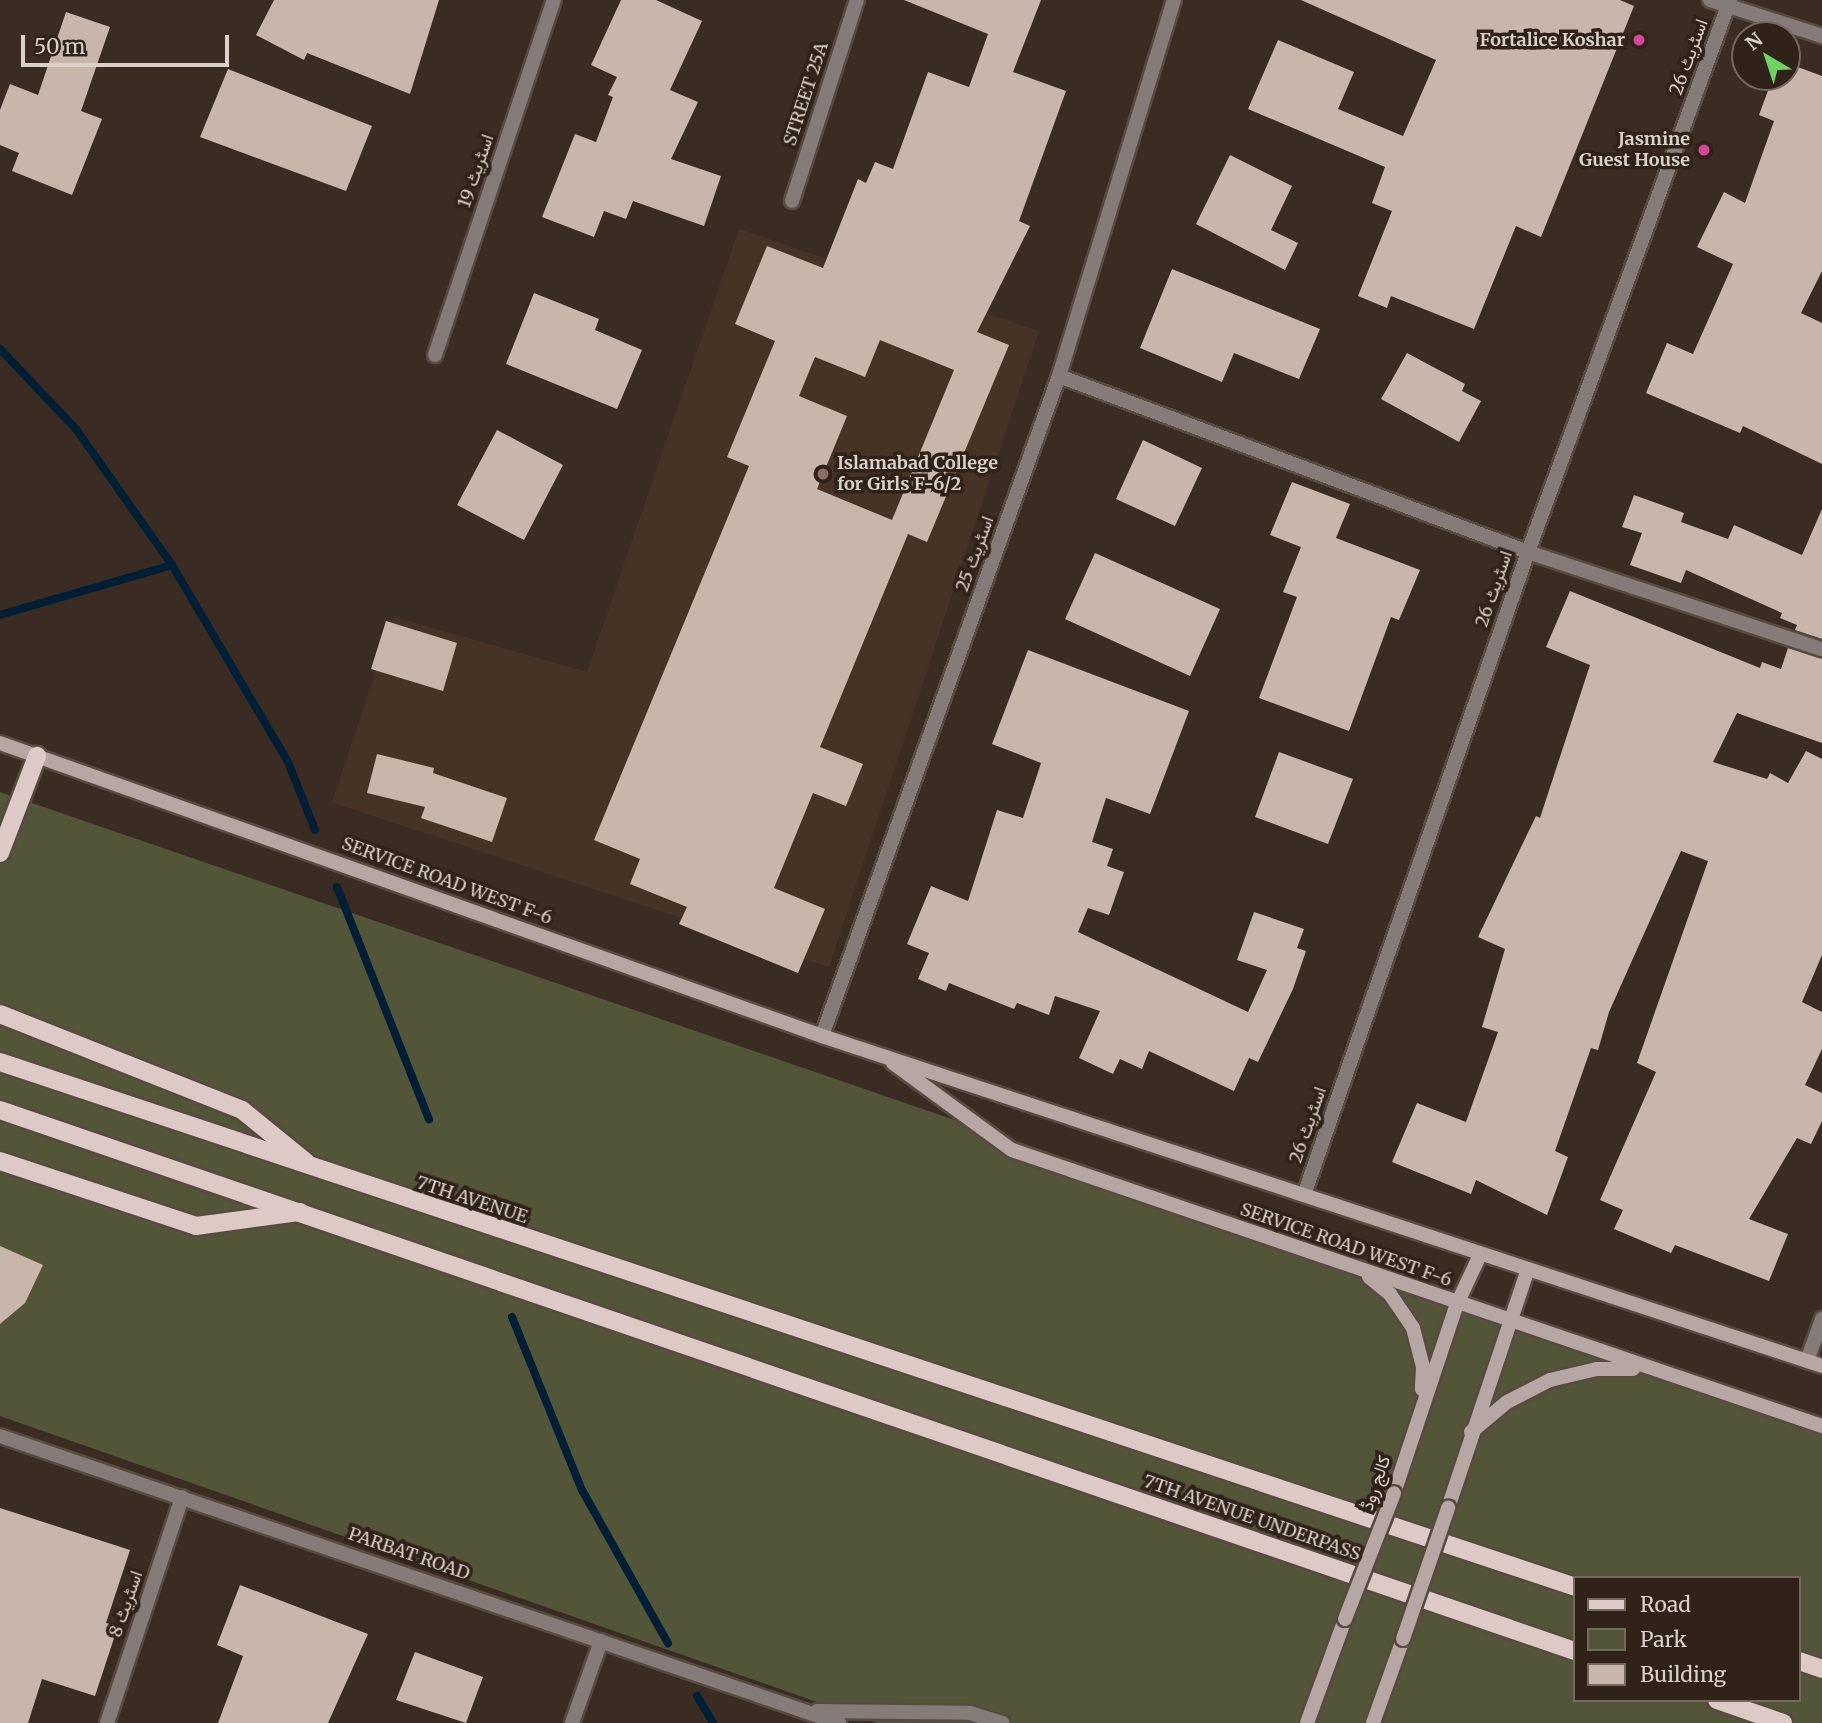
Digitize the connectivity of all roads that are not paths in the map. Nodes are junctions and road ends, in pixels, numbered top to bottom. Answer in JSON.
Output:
{"nodes":[{"id":1,"x":554,"y":0,"type":"edge"},
{"id":2,"x":857,"y":0,"type":"edge"},
{"id":3,"x":1174,"y":0,"type":"edge"},
{"id":4,"x":1710,"y":0,"type":"edge"},
{"id":5,"x":1729,"y":3,"type":"edge"},
{"id":6,"x":1822,"y":36,"type":"edge"},
{"id":7,"x":792,"y":201,"type":"dead end"},
{"id":8,"x":435,"y":355,"type":"dead end"},
{"id":9,"x":1059,"y":376,"type":"junction"},
{"id":10,"x":1528,"y":552,"type":"junction"},
{"id":11,"x":1822,"y":649,"type":"edge"},
{"id":12,"x":0,"y":743,"type":"edge"},
{"id":13,"x":37,"y":756,"type":"junction"},
{"id":14,"x":0,"y":853,"type":"edge"},
{"id":15,"x":0,"y":1014,"type":"edge"},
{"id":16,"x":822,"y":1036,"type":"junction"},
{"id":17,"x":881,"y":1054,"type":"junction"},
{"id":18,"x":0,"y":1062,"type":"edge"},
{"id":19,"x":0,"y":1110,"type":"edge"},
{"id":20,"x":0,"y":1161,"type":"edge"},
{"id":21,"x":317,"y":1171,"type":"junction"},
{"id":22,"x":1304,"y":1195,"type":"junction"},
{"id":23,"x":304,"y":1212,"type":"junction"},
{"id":24,"x":1480,"y":1255,"type":"junction"},
{"id":25,"x":1359,"y":1268,"type":"junction"},
{"id":26,"x":1527,"y":1272,"type":"junction"},
{"id":27,"x":1457,"y":1304,"type":"junction"},
{"id":28,"x":1822,"y":1319,"type":"edge"},
{"id":29,"x":1508,"y":1323,"type":"junction"},
{"id":30,"x":1815,"y":1364,"type":"edge"},
{"id":31,"x":1645,"y":1369,"type":"junction"},
{"id":32,"x":931,"y":1375,"type":"joint"},
{"id":33,"x":1420,"y":1408,"type":"junction"},
{"id":34,"x":1822,"y":1426,"type":"edge"},
{"id":35,"x":1470,"y":1433,"type":"junction"},
{"id":36,"x":0,"y":1436,"type":"edge"},
{"id":37,"x":183,"y":1497,"type":"junction"},
{"id":38,"x":1574,"y":1587,"type":"edge"},
{"id":39,"x":601,"y":1641,"type":"junction"},
{"id":40,"x":1574,"y":1651,"type":"edge"},
{"id":41,"x":1801,"y":1662,"type":"edge"},
{"id":42,"x":1822,"y":1669,"type":"edge"},
{"id":43,"x":1723,"y":1702,"type":"edge"},
{"id":44,"x":805,"y":1711,"type":"junction"},
{"id":45,"x":107,"y":1723,"type":"edge"},
{"id":46,"x":572,"y":1723,"type":"edge"},
{"id":47,"x":839,"y":1723,"type":"edge"},
{"id":48,"x":1002,"y":1723,"type":"edge"},
{"id":49,"x":1307,"y":1723,"type":"edge"},
{"id":50,"x":1373,"y":1723,"type":"edge"},
{"id":51,"x":1783,"y":1723,"type":"edge"}],
"edges":[{"from":1,"to":8,"type":"street","name":"اسٹریٹ 19"},
{"from":2,"to":7,"type":"street","name":"STREET 25A"},
{"from":3,"to":9,"type":"street","name":"اسٹریٹ 25"},
{"from":4,"to":5,"type":"street"},
{"from":5,"to":6,"type":"street"},
{"from":5,"to":10,"type":"street","name":"اسٹریٹ 26"},
{"from":9,"to":10,"type":"street"},
{"from":9,"to":16,"type":"street","name":"اسٹریٹ 25"},
{"from":10,"to":11,"type":"street"},
{"from":10,"to":22,"type":"street","name":"اسٹریٹ 26"},
{"from":12,"to":13,"type":"street","name":"SERVICE ROAD WEST F-6"},
{"from":13,"to":14,"type":"main road"},
{"from":13,"to":16,"type":"street","name":"SERVICE ROAD WEST F-6"},
{"from":15,"to":21,"type":"main road"},
{"from":16,"to":17,"type":"street","name":"SERVICE ROAD WEST F-6"},
{"from":17,"to":22,"type":"street","name":"SERVICE ROAD WEST F-6"},
{"from":17,"to":25,"type":"street","name":"SERVICE ROAD WEST F-6"},
{"from":18,"to":21,"type":"main road","name":"7TH AVENUE"},
{"from":19,"to":23,"type":"main road"},
{"from":20,"to":23,"type":"main road"},
{"from":21,"to":32,"type":"main road","name":"7TH AVENUE"},
{"from":22,"to":24,"type":"street","name":"SERVICE ROAD WEST F-6"},
{"from":23,"to":40,"type":"main road","name":"7TH AVENUE UNDERPASS"},
{"from":24,"to":26,"type":"street","name":"SERVICE ROAD WEST F-6"},
{"from":24,"to":27,"type":"street","name":"کالج روڈ"},
{"from":25,"to":27,"type":"street","name":"SERVICE ROAD WEST F-6"},
{"from":25,"to":33,"type":"street"},
{"from":26,"to":29,"type":"street"},
{"from":26,"to":30,"type":"street","name":"SERVICE ROAD WEST F-6"},
{"from":27,"to":29,"type":"street","name":"SERVICE ROAD WEST F-6"},
{"from":27,"to":33,"type":"street","name":"کالج روڈ"},
{"from":28,"to":30,"type":"street"},
{"from":29,"to":31,"type":"street","name":"SERVICE ROAD WEST F-6"},
{"from":29,"to":35,"type":"street"},
{"from":31,"to":34,"type":"street","name":"SERVICE ROAD WEST F-6"},
{"from":31,"to":35,"type":"street"},
{"from":32,"to":38,"type":"main road","name":"7TH AVENUE UNDERPASS"},
{"from":33,"to":49,"type":"street","name":"کالج روڈ","bridge":true},
{"from":35,"to":50,"type":"street","bridge":true},
{"from":36,"to":37,"type":"street","name":"PARBAT ROAD"},
{"from":37,"to":39,"type":"street","name":"PARBAT ROAD"},
{"from":37,"to":45,"type":"street","name":"اسٹریٹ 8"},
{"from":39,"to":44,"type":"street","name":"PARBAT ROAD"},
{"from":39,"to":46,"type":"street"},
{"from":41,"to":42,"type":"main road"},
{"from":43,"to":51,"type":"main road"},
{"from":44,"to":47,"type":"street","name":"PARBAT ROAD"},
{"from":44,"to":48,"type":"street","name":"PARBAT ROAD"}]}
